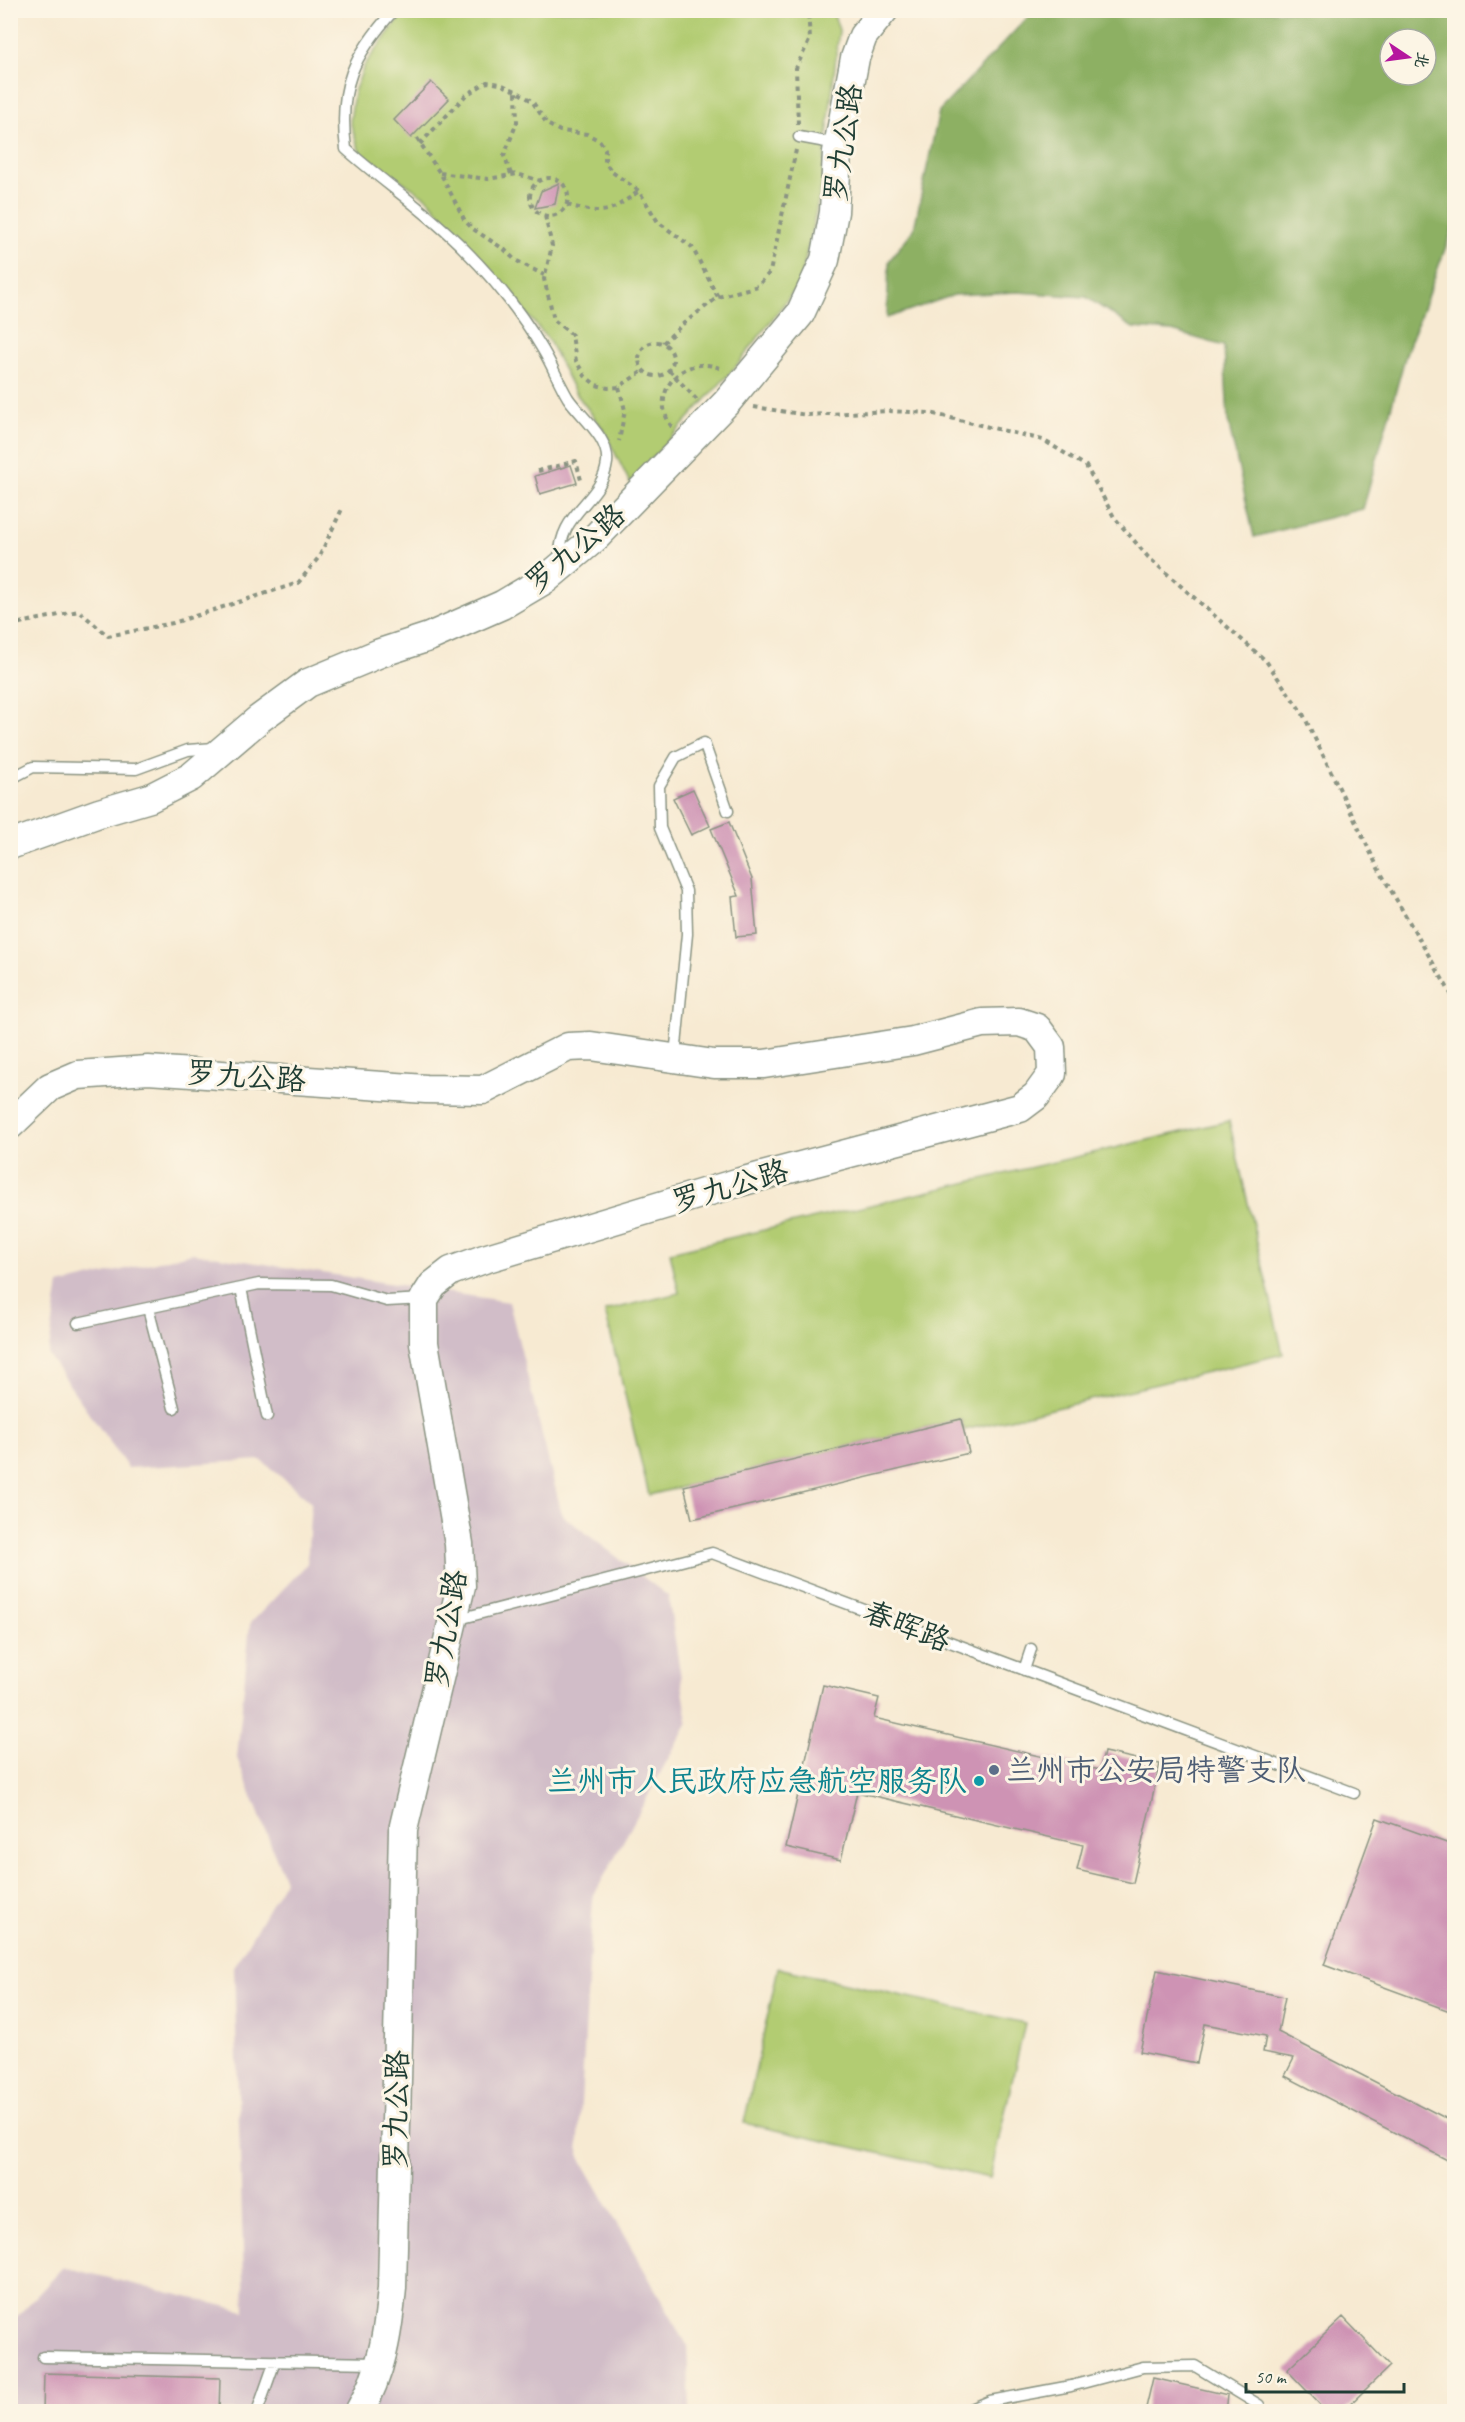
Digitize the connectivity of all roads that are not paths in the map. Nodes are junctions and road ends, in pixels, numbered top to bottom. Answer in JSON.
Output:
{"nodes":[{"id":1,"x":394,"y":10,"type":"edge"},
{"id":2,"x":884,"y":10,"type":"edge"},
{"id":3,"x":799,"y":137,"type":"road end"},
{"id":4,"x":839,"y":145,"type":"junction"},
{"id":5,"x":561,"y":567,"type":"junction"},
{"id":6,"x":228,"y":747,"type":"junction"},
{"id":7,"x":10,"y":778,"type":"edge"},
{"id":8,"x":728,"y":811,"type":"dead end"},
{"id":9,"x":10,"y":845,"type":"edge"},
{"id":10,"x":674,"y":1059,"type":"junction"},
{"id":11,"x":10,"y":1125,"type":"edge"},
{"id":12,"x":241,"y":1288,"type":"junction"},
{"id":13,"x":424,"y":1299,"type":"junction"},
{"id":14,"x":148,"y":1308,"type":"junction"},
{"id":15,"x":78,"y":1323,"type":"dead end"},
{"id":16,"x":174,"y":1408,"type":"dead end"},
{"id":17,"x":267,"y":1416,"type":"dead end"},
{"id":18,"x":452,"y":1620,"type":"junction"},
{"id":19,"x":1031,"y":1649,"type":"dead end"},
{"id":20,"x":1024,"y":1670,"type":"junction"},
{"id":21,"x":1354,"y":1793,"type":"dead end"},
{"id":22,"x":43,"y":2357,"type":"dead end"},
{"id":23,"x":275,"y":2361,"type":"junction"},
{"id":24,"x":381,"y":2363,"type":"junction"},
{"id":25,"x":1259,"y":2405,"type":"dead end"},
{"id":26,"x":257,"y":2412,"type":"edge"},
{"id":27,"x":359,"y":2412,"type":"edge"},
{"id":28,"x":964,"y":2412,"type":"edge"}],
"edges":[{"from":1,"to":5,"type":"lane"},
{"from":2,"to":4,"type":"street","name":"罗九公路"},
{"from":3,"to":4,"type":"lane"},
{"from":4,"to":5,"type":"street","name":"罗九公路"},
{"from":5,"to":6,"type":"street","name":"罗九公路"},
{"from":6,"to":7,"type":"lane"},
{"from":6,"to":9,"type":"street","name":"罗九公路"},
{"from":8,"to":10,"type":"lane"},
{"from":10,"to":11,"type":"street","name":"罗九公路"},
{"from":10,"to":13,"type":"street","name":"罗九公路"},
{"from":12,"to":13,"type":"lane"},
{"from":12,"to":14,"type":"lane"},
{"from":12,"to":17,"type":"lane"},
{"from":13,"to":18,"type":"street","name":"罗九公路"},
{"from":14,"to":15,"type":"lane"},
{"from":14,"to":16,"type":"lane"},
{"from":18,"to":20,"type":"lane","name":"春晖路"},
{"from":18,"to":24,"type":"street","name":"罗九公路"},
{"from":19,"to":20,"type":"lane"},
{"from":20,"to":21,"type":"lane","name":"春晖路"},
{"from":22,"to":23,"type":"lane"},
{"from":23,"to":24,"type":"lane"},
{"from":23,"to":26,"type":"lane"},
{"from":24,"to":27,"type":"street","name":"罗九公路"},
{"from":25,"to":28,"type":"lane"}]}
